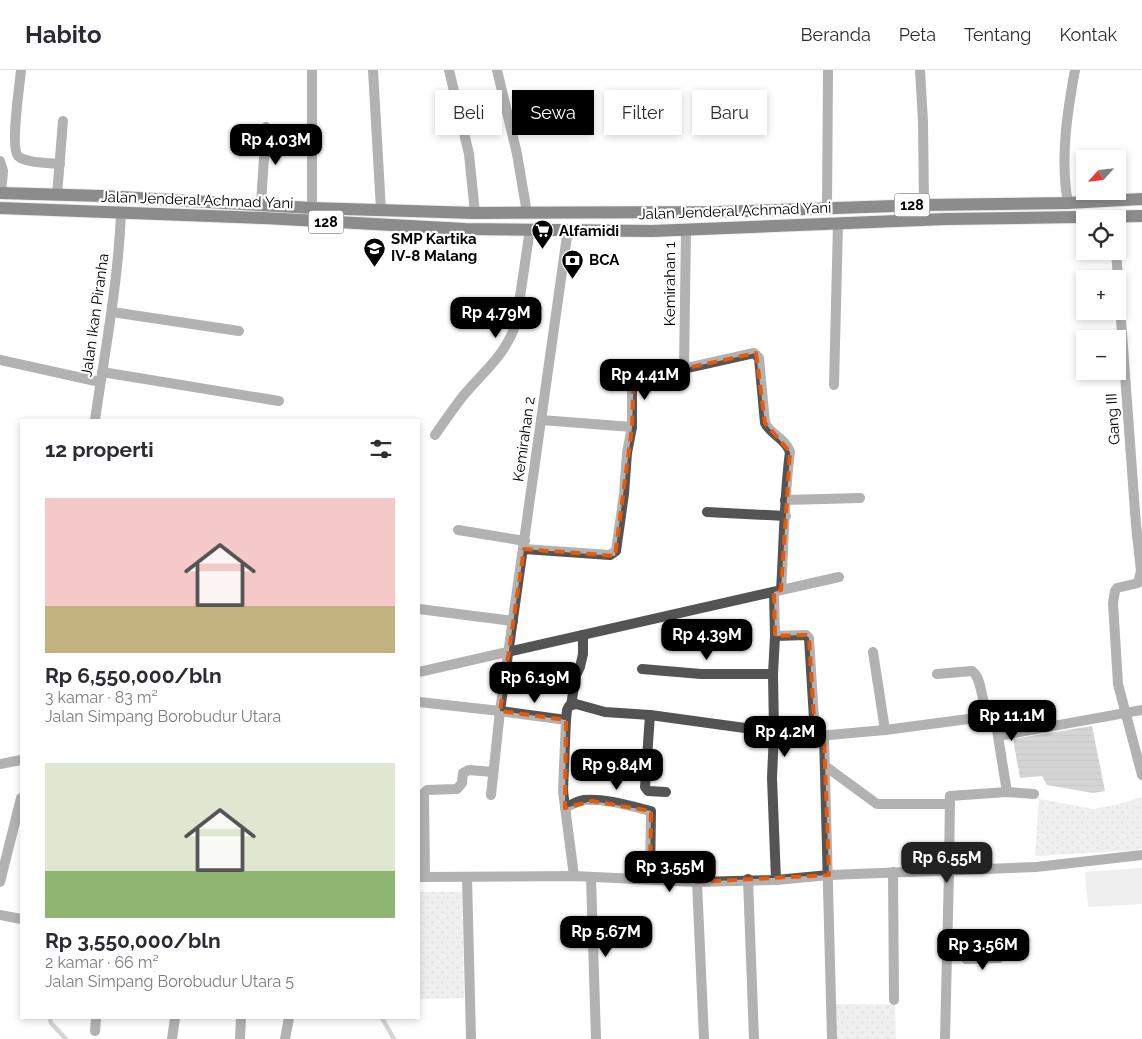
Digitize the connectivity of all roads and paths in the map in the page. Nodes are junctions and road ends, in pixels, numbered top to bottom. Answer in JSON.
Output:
{"nodes":[{"id":1,"x":21,"y":70,"type":"edge"},
{"id":2,"x":312,"y":70,"type":"edge"},
{"id":3,"x":373,"y":70,"type":"edge"},
{"id":4,"x":449,"y":70,"type":"edge"},
{"id":5,"x":498,"y":70,"type":"edge"},
{"id":6,"x":828,"y":70,"type":"edge"},
{"id":7,"x":920,"y":70,"type":"edge"},
{"id":8,"x":1075,"y":70,"type":"edge"},
{"id":9,"x":63,"y":121,"type":"dead end"},
{"id":10,"x":266,"y":127,"type":"dead end"},
{"id":11,"x":0,"y":161,"type":"edge"},
{"id":12,"x":60,"y":164,"type":"junction"},
{"id":13,"x":0,"y":193,"type":"edge"},
{"id":14,"x":57,"y":195,"type":"junction"},
{"id":15,"x":1142,"y":199,"type":"edge"},
{"id":16,"x":1068,"y":203,"type":"junction"},
{"id":17,"x":261,"y":204,"type":"junction"},
{"id":18,"x":924,"y":205,"type":"junction"},
{"id":19,"x":0,"y":208,"type":"edge"},
{"id":20,"x":312,"y":208,"type":"junction"},
{"id":21,"x":827,"y":208,"type":"junction"},
{"id":22,"x":381,"y":210,"type":"junction"},
{"id":23,"x":475,"y":213,"type":"junction"},
{"id":24,"x":527,"y":213,"type":"junction"},
{"id":25,"x":651,"y":213,"type":"junction"},
{"id":26,"x":121,"y":214,"type":"junction"},
{"id":27,"x":1142,"y":216,"type":"edge"},
{"id":28,"x":1126,"y":217,"type":"edge"},
{"id":29,"x":1076,"y":218,"type":"edge"},
{"id":30,"x":838,"y":224,"type":"junction"},
{"id":31,"x":530,"y":229,"type":"junction"},
{"id":32,"x":568,"y":229,"type":"junction"},
{"id":33,"x":686,"y":230,"type":"junction"},
{"id":34,"x":652,"y":231,"type":"junction"},
{"id":35,"x":1117,"y":260,"type":"edge"},
{"id":36,"x":112,"y":312,"type":"junction"},
{"id":37,"x":239,"y":331,"type":"dead end"},
{"id":38,"x":0,"y":360,"type":"edge"},
{"id":39,"x":684,"y":368,"type":"junction"},
{"id":40,"x":101,"y":376,"type":"junction"},
{"id":41,"x":834,"y":385,"type":"dead end"},
{"id":42,"x":279,"y":401,"type":"dead end"},
{"id":43,"x":95,"y":419,"type":"edge"},
{"id":44,"x":541,"y":420,"type":"junction"},
{"id":45,"x":632,"y":427,"type":"junction"},
{"id":46,"x":435,"y":435,"type":"dead end"},
{"id":47,"x":860,"y":498,"type":"dead end"},
{"id":48,"x":785,"y":500,"type":"junction"},
{"id":49,"x":707,"y":512,"type":"dead end"},
{"id":50,"x":786,"y":516,"type":"junction"},
{"id":51,"x":1139,"y":524,"type":"edge"},
{"id":52,"x":458,"y":530,"type":"dead end"},
{"id":53,"x":524,"y":545,"type":"junction"},
{"id":54,"x":839,"y":577,"type":"dead end"},
{"id":55,"x":777,"y":591,"type":"junction"},
{"id":56,"x":420,"y":609,"type":"edge"},
{"id":57,"x":513,"y":621,"type":"junction"},
{"id":58,"x":583,"y":635,"type":"junction"},
{"id":59,"x":775,"y":636,"type":"junction"},
{"id":60,"x":508,"y":652,"type":"junction"},
{"id":61,"x":873,"y":652,"type":"dead end"},
{"id":62,"x":642,"y":669,"type":"dead end"},
{"id":63,"x":420,"y":672,"type":"edge"},
{"id":64,"x":773,"y":674,"type":"junction"},
{"id":65,"x":937,"y":674,"type":"dead end"},
{"id":66,"x":420,"y":702,"type":"edge"},
{"id":67,"x":571,"y":705,"type":"junction"},
{"id":68,"x":500,"y":710,"type":"junction"},
{"id":69,"x":1142,"y":710,"type":"edge"},
{"id":70,"x":1126,"y":714,"type":"junction"},
{"id":71,"x":650,"y":715,"type":"junction"},
{"id":72,"x":991,"y":716,"type":"junction"},
{"id":73,"x":566,"y":720,"type":"junction"},
{"id":74,"x":885,"y":730,"type":"junction"},
{"id":75,"x":819,"y":735,"type":"junction"},
{"id":76,"x":774,"y":736,"type":"junction"},
{"id":77,"x":998,"y":736,"type":"junction"},
{"id":78,"x":20,"y":760,"type":"edge"},
{"id":79,"x":0,"y":764,"type":"edge"},
{"id":80,"x":825,"y":766,"type":"junction"},
{"id":81,"x":494,"y":772,"type":"junction"},
{"id":82,"x":1142,"y":775,"type":"edge"},
{"id":83,"x":666,"y":792,"type":"dead end"},
{"id":84,"x":1007,"y":792,"type":"junction"},
{"id":85,"x":1034,"y":794,"type":"dead end"},
{"id":86,"x":491,"y":795,"type":"dead end"},
{"id":87,"x":20,"y":802,"type":"edge"},
{"id":88,"x":950,"y":804,"type":"junction"},
{"id":89,"x":565,"y":808,"type":"junction"},
{"id":90,"x":1142,"y":855,"type":"edge"},
{"id":91,"x":893,"y":872,"type":"junction"},
{"id":92,"x":949,"y":872,"type":"junction"},
{"id":93,"x":574,"y":876,"type":"junction"},
{"id":94,"x":829,"y":876,"type":"junction"},
{"id":95,"x":422,"y":877,"type":"edge"},
{"id":96,"x":467,"y":877,"type":"junction"},
{"id":97,"x":591,"y":877,"type":"junction"},
{"id":98,"x":650,"y":879,"type":"junction"},
{"id":99,"x":748,"y":879,"type":"junction"},
{"id":100,"x":776,"y":880,"type":"junction"},
{"id":101,"x":0,"y":882,"type":"edge"},
{"id":102,"x":697,"y":882,"type":"junction"},
{"id":103,"x":0,"y":915,"type":"edge"},
{"id":104,"x":20,"y":920,"type":"edge"},
{"id":105,"x":999,"y":958,"type":"dead end"},
{"id":106,"x":966,"y":959,"type":"tunnel mouth"},
{"id":107,"x":894,"y":1000,"type":"dead end"},
{"id":108,"x":96,"y":1019,"type":"edge"},
{"id":109,"x":175,"y":1019,"type":"edge"},
{"id":110,"x":241,"y":1019,"type":"edge"},
{"id":111,"x":289,"y":1019,"type":"edge"},
{"id":112,"x":95,"y":1031,"type":"dead end"},
{"id":113,"x":172,"y":1039,"type":"edge"},
{"id":114,"x":240,"y":1039,"type":"edge"},
{"id":115,"x":285,"y":1039,"type":"edge"},
{"id":116,"x":471,"y":1039,"type":"edge"},
{"id":117,"x":596,"y":1039,"type":"edge"},
{"id":118,"x":704,"y":1039,"type":"edge"},
{"id":119,"x":754,"y":1039,"type":"edge"},
{"id":120,"x":832,"y":1039,"type":"edge"},
{"id":121,"x":945,"y":1039,"type":"edge"}],
"edges":[{"from":1,"to":12,"type":"street"},
{"from":2,"to":20,"type":"street"},
{"from":3,"to":22,"type":"street"},
{"from":4,"to":23,"type":"street"},
{"from":5,"to":24,"type":"street"},
{"from":6,"to":21,"type":"street"},
{"from":7,"to":18,"type":"street"},
{"from":8,"to":16,"type":"street"},
{"from":9,"to":12,"type":"street"},
{"from":10,"to":17,"type":"street"},
{"from":11,"to":13,"type":"street"},
{"from":12,"to":14,"type":"street"},
{"from":13,"to":14,"type":"main road","name":"Jalan Jenderal Achmad Yani","number":"128"},
{"from":14,"to":17,"type":"main road","name":"Jalan Jenderal Achmad Yani","number":"128"},
{"from":15,"to":16,"type":"main road","name":"Jalan Jenderal Achmad Yani","number":"128"},
{"from":16,"to":18,"type":"main road","name":"Jalan Jenderal Achmad Yani","number":"128"},
{"from":17,"to":20,"type":"main road","name":"Jalan Jenderal Achmad Yani","number":"128"},
{"from":18,"to":21,"type":"main road","name":"Jalan Jenderal Achmad Yani","number":"128"},
{"from":19,"to":26,"type":"main road","name":"Jalan Jenderal Achmad Yani","number":"128"},
{"from":20,"to":22,"type":"main road","name":"Jalan Jenderal Achmad Yani","number":"128"},
{"from":21,"to":25,"type":"main road","name":"Jalan Jenderal Achmad Yani","number":"128"},
{"from":22,"to":23,"type":"main road","name":"Jalan Jenderal Achmad Yani","number":"128"},
{"from":23,"to":24,"type":"main road","name":"Jalan Jenderal Achmad Yani","number":"128"},
{"from":24,"to":25,"type":"main road","name":"Jalan Jenderal Achmad Yani","number":"128"},
{"from":25,"to":34,"type":"main road"},
{"from":26,"to":31,"type":"main road","name":"Jalan Jenderal Achmad Yani","number":"128"},
{"from":26,"to":36,"type":"street","name":"Jalan Ikan Piranha"},
{"from":27,"to":28,"type":"main road","name":"Jalan Jenderal Achmad Yani","number":"128"},
{"from":29,"to":30,"type":"main road","name":"Jalan Jenderal Achmad Yani","number":"128"},
{"from":30,"to":33,"type":"main road","name":"Jalan Jenderal Achmad Yani","number":"128"},
{"from":30,"to":41,"type":"street"},
{"from":31,"to":32,"type":"main road","name":"Jalan Jenderal Achmad Yani","number":"128"},
{"from":31,"to":46,"type":"street"},
{"from":32,"to":34,"type":"main road","name":"Jalan Jenderal Achmad Yani","number":"128"},
{"from":32,"to":44,"type":"street","name":"Kemirahan 2"},
{"from":33,"to":34,"type":"main road","name":"Jalan Jenderal Achmad Yani","number":"128"},
{"from":33,"to":39,"type":"street","name":"Kemirahan 1"},
{"from":35,"to":51,"type":"street","name":"Gang III"},
{"from":36,"to":37,"type":"street"},
{"from":36,"to":40,"type":"street","name":"Jalan Ikan Piranha"},
{"from":38,"to":40,"type":"street"},
{"from":39,"to":45,"type":"street"},
{"from":39,"to":48,"type":"street"},
{"from":40,"to":42,"type":"street"},
{"from":40,"to":43,"type":"street","name":"Jalan Ikan Piranha"},
{"from":44,"to":45,"type":"street"},
{"from":44,"to":53,"type":"street","name":"Kemirahan 2"},
{"from":45,"to":53,"type":"street"},
{"from":47,"to":48,"type":"street"},
{"from":48,"to":50,"type":"street"},
{"from":49,"to":50,"type":"street"},
{"from":50,"to":55,"type":"street"},
{"from":51,"to":70,"type":"street","name":"Gang III"},
{"from":52,"to":53,"type":"street"},
{"from":53,"to":57,"type":"street","name":"Kemirahan 2"},
{"from":54,"to":55,"type":"street"},
{"from":55,"to":58,"type":"street"},
{"from":55,"to":59,"type":"street"},
{"from":56,"to":57,"type":"street"},
{"from":57,"to":60,"type":"street","name":"Kemirahan 2"},
{"from":58,"to":60,"type":"street"},
{"from":58,"to":67,"type":"street"},
{"from":59,"to":64,"type":"street"},
{"from":59,"to":75,"type":"street"},
{"from":60,"to":63,"type":"street"},
{"from":60,"to":68,"type":"street","name":"Kemirahan 2"},
{"from":61,"to":74,"type":"street"},
{"from":62,"to":64,"type":"street"},
{"from":64,"to":76,"type":"street"},
{"from":65,"to":72,"type":"street"},
{"from":66,"to":68,"type":"street"},
{"from":67,"to":71,"type":"street"},
{"from":67,"to":73,"type":"street"},
{"from":68,"to":73,"type":"street"},
{"from":68,"to":81,"type":"street","name":"Kemirahan 2"},
{"from":69,"to":70,"type":"street"},
{"from":70,"to":77,"type":"street"},
{"from":70,"to":82,"type":"street"},
{"from":71,"to":76,"type":"street"},
{"from":71,"to":83,"type":"street"},
{"from":72,"to":74,"type":"street"},
{"from":72,"to":77,"type":"street"},
{"from":73,"to":89,"type":"street"},
{"from":74,"to":75,"type":"street"},
{"from":75,"to":76,"type":"street"},
{"from":75,"to":80,"type":"street"},
{"from":76,"to":100,"type":"street"},
{"from":77,"to":84,"type":"street"},
{"from":78,"to":79,"type":"street"},
{"from":80,"to":88,"type":"street"},
{"from":80,"to":94,"type":"street"},
{"from":81,"to":86,"type":"street","name":"Kemirahan 2"},
{"from":81,"to":95,"type":"street"},
{"from":84,"to":85,"type":"street"},
{"from":84,"to":88,"type":"street"},
{"from":87,"to":101,"type":"street"},
{"from":88,"to":92,"type":"street"},
{"from":89,"to":93,"type":"street"},
{"from":89,"to":98,"type":"street"},
{"from":90,"to":92,"type":"street"},
{"from":91,"to":92,"type":"street"},
{"from":91,"to":94,"type":"street"},
{"from":91,"to":107,"type":"street"},
{"from":92,"to":121,"type":"street"},
{"from":93,"to":96,"type":"street"},
{"from":93,"to":97,"type":"street"},
{"from":94,"to":100,"type":"street"},
{"from":94,"to":120,"type":"street"},
{"from":95,"to":96,"type":"street"},
{"from":96,"to":116,"type":"street"},
{"from":97,"to":98,"type":"street"},
{"from":97,"to":117,"type":"street"},
{"from":98,"to":102,"type":"street"},
{"from":99,"to":100,"type":"street"},
{"from":99,"to":102,"type":"street"},
{"from":99,"to":119,"type":"street"},
{"from":102,"to":118,"type":"street"},
{"from":103,"to":104,"type":"street"},
{"from":105,"to":106,"type":"street"},
{"from":108,"to":112,"type":"street"},
{"from":109,"to":113,"type":"street"},
{"from":110,"to":114,"type":"street"},
{"from":111,"to":115,"type":"street"}]}
